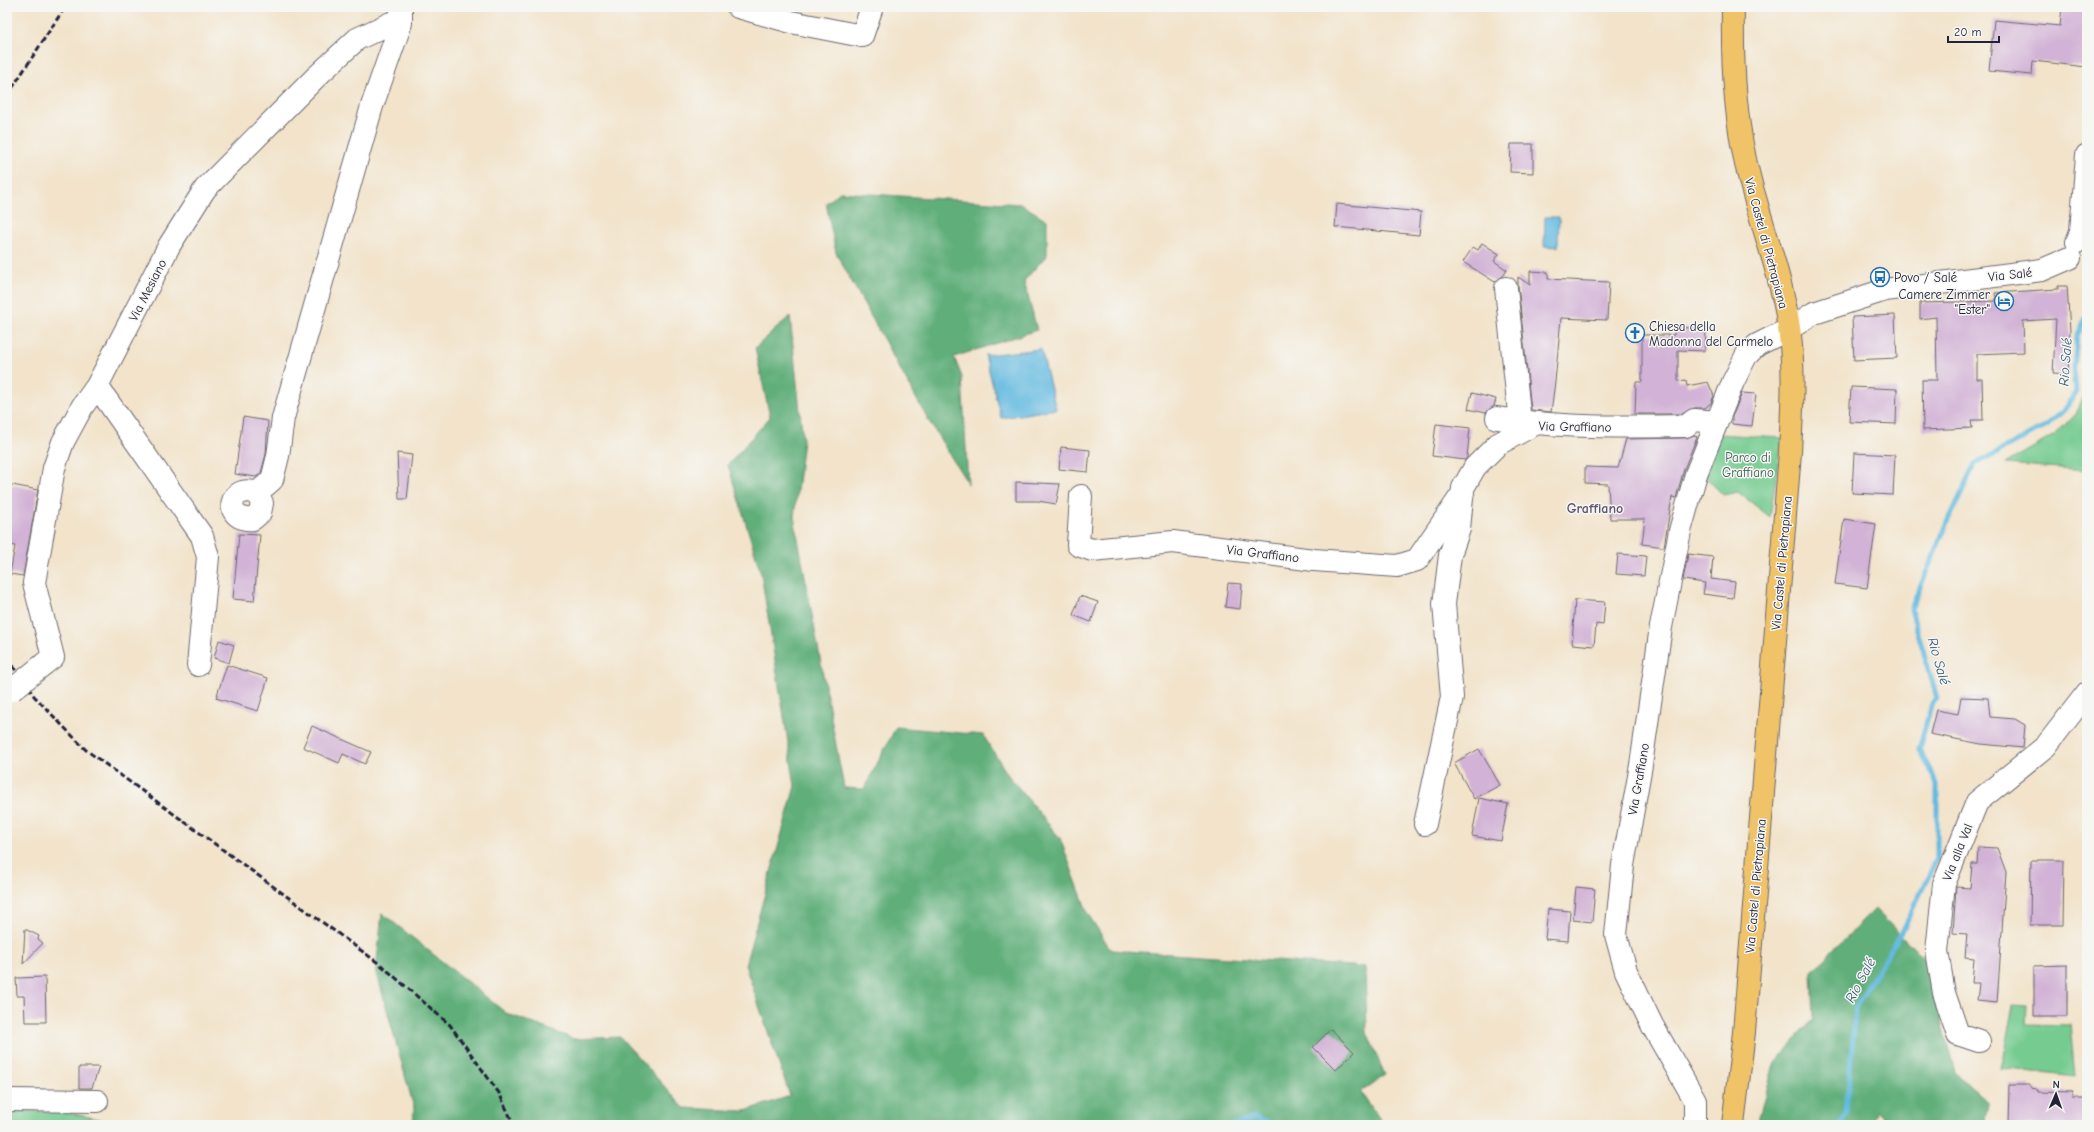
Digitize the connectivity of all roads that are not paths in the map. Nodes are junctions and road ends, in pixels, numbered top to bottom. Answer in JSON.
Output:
{"nodes":[{"id":1,"x":738,"y":7,"type":"edge"},
{"id":2,"x":872,"y":7,"type":"edge"},
{"id":3,"x":1733,"y":7,"type":"edge"},
{"id":4,"x":401,"y":15,"type":"edge"},
{"id":5,"x":2087,"y":154,"type":"edge"},
{"id":6,"x":2080,"y":252,"type":"edge"},
{"id":7,"x":1506,"y":288,"type":"dead end"},
{"id":8,"x":1789,"y":329,"type":"junction"},
{"id":9,"x":97,"y":386,"type":"junction"},
{"id":10,"x":1497,"y":418,"type":"dead end"},
{"id":11,"x":1717,"y":422,"type":"junction"},
{"id":12,"x":1528,"y":423,"type":"junction"},
{"id":13,"x":257,"y":493,"type":"dead end"},
{"id":14,"x":1462,"y":493,"type":"junction"},
{"id":15,"x":1081,"y":496,"type":"dead end"},
{"id":16,"x":198,"y":665,"type":"dead end"},
{"id":17,"x":12,"y":690,"type":"dead end"},
{"id":18,"x":2087,"y":692,"type":"edge"},
{"id":19,"x":1425,"y":824,"type":"dead end"},
{"id":20,"x":1979,"y":1041,"type":"dead end"},
{"id":21,"x":7,"y":1100,"type":"edge"},
{"id":22,"x":97,"y":1101,"type":"dead end"},
{"id":23,"x":1695,"y":1125,"type":"edge"},
{"id":24,"x":1733,"y":1125,"type":"edge"}],
"edges":[{"from":1,"to":2,"type":"street"},
{"from":3,"to":8,"type":"main road","name":"Via Castel di Pietrapiana"},
{"from":4,"to":9,"type":"street","name":"Via Mesiano"},
{"from":4,"to":13,"type":"street"},
{"from":5,"to":6,"type":"street","name":"Via Salé"},
{"from":6,"to":8,"type":"street","name":"Via Salé"},
{"from":7,"to":12,"type":"street","name":"Via Graffiano"},
{"from":8,"to":11,"type":"street","name":"Via Graffiano"},
{"from":8,"to":24,"type":"main road","name":"Via Castel di Pietrapiana"},
{"from":9,"to":16,"type":"street"},
{"from":9,"to":17,"type":"street","name":"Via Mesiano","bridge":true},
{"from":10,"to":12,"type":"street"},
{"from":11,"to":12,"type":"street","name":"Via Graffiano"},
{"from":11,"to":23,"type":"street","name":"Via Graffiano"},
{"from":12,"to":14,"type":"street","name":"Via Graffiano"},
{"from":14,"to":15,"type":"street","name":"Via Graffiano"},
{"from":14,"to":19,"type":"street","name":"Via Graffiano"},
{"from":18,"to":20,"type":"street","name":"Via alla Val"},
{"from":21,"to":22,"type":"street"}]}
